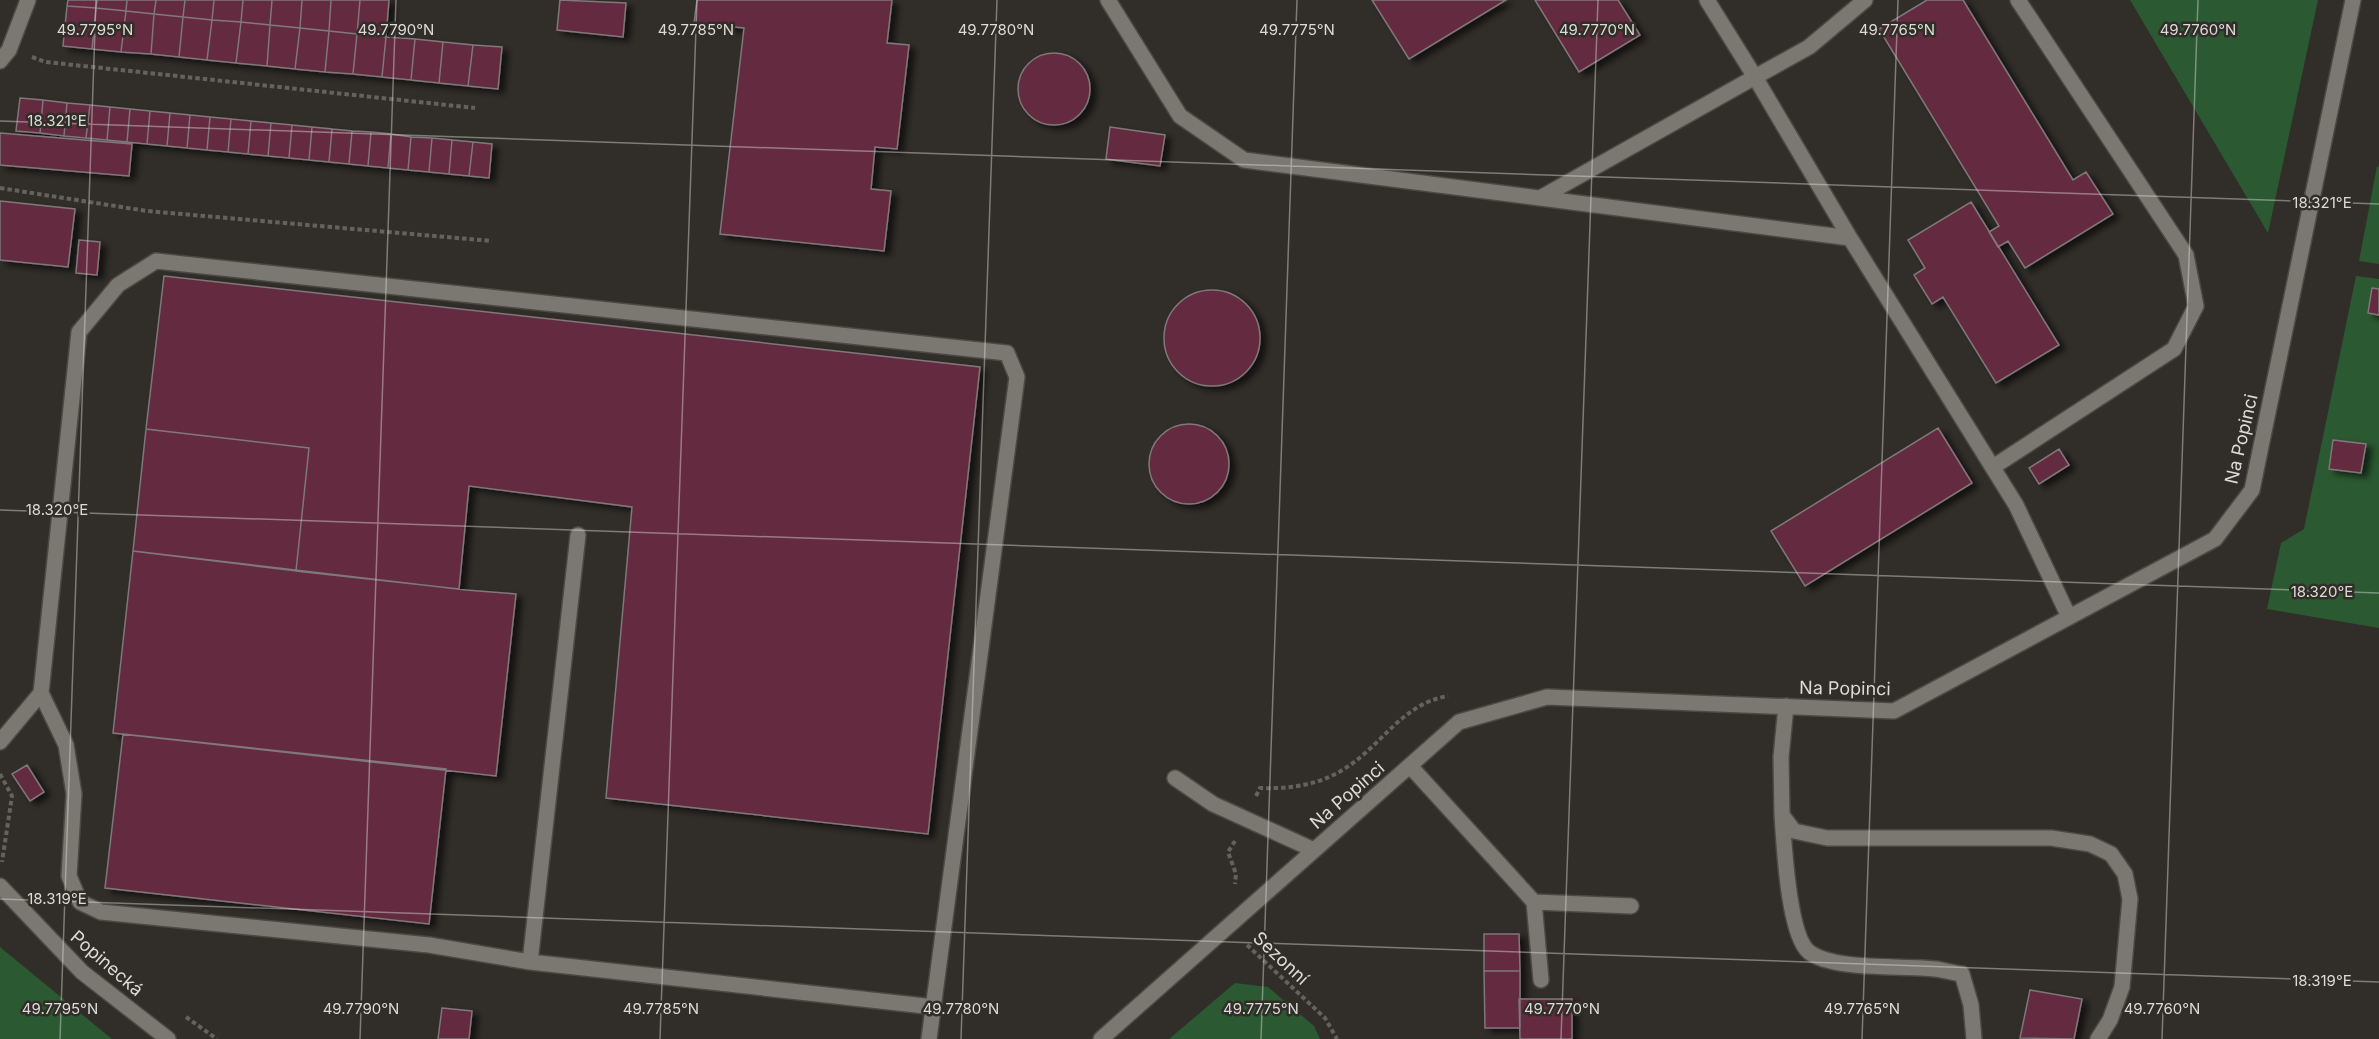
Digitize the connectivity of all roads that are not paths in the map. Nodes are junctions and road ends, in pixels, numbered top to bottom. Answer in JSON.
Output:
{"nodes":[{"id":1,"x":27,"y":0,"type":"edge"},
{"id":2,"x":1108,"y":0,"type":"edge"},
{"id":3,"x":1707,"y":0,"type":"edge"},
{"id":4,"x":1865,"y":0,"type":"edge"},
{"id":5,"x":2018,"y":0,"type":"edge"},
{"id":6,"x":2353,"y":0,"type":"edge"},
{"id":7,"x":4,"y":56,"type":"edge"},
{"id":8,"x":1755,"y":77,"type":"junction"},
{"id":9,"x":1540,"y":198,"type":"junction"},
{"id":10,"x":1850,"y":238,"type":"junction"},
{"id":11,"x":1993,"y":467,"type":"junction"},
{"id":12,"x":578,"y":535,"type":"dead end"},
{"id":13,"x":2069,"y":617,"type":"junction"},
{"id":14,"x":40,"y":693,"type":"junction"},
{"id":15,"x":1786,"y":706,"type":"junction"},
{"id":16,"x":0,"y":742,"type":"edge"},
{"id":17,"x":1410,"y":766,"type":"junction"},
{"id":18,"x":1175,"y":778,"type":"dead end"},
{"id":19,"x":1782,"y":814,"type":"junction"},
{"id":20,"x":1314,"y":850,"type":"junction"},
{"id":21,"x":0,"y":886,"type":"edge"},
{"id":22,"x":1534,"y":902,"type":"junction"},
{"id":23,"x":1631,"y":906,"type":"dead end"},
{"id":24,"x":530,"y":962,"type":"junction"},
{"id":25,"x":1541,"y":980,"type":"dead end"},
{"id":26,"x":934,"y":1007,"type":"junction"},
{"id":27,"x":168,"y":1039,"type":"edge"},
{"id":28,"x":929,"y":1039,"type":"edge"},
{"id":29,"x":1101,"y":1039,"type":"edge"},
{"id":30,"x":1974,"y":1039,"type":"edge"},
{"id":31,"x":2098,"y":1039,"type":"edge"}],
"edges":[{"from":1,"to":7,"type":"street"},
{"from":2,"to":9,"type":"street"},
{"from":3,"to":8,"type":"street"},
{"from":4,"to":8,"type":"street"},
{"from":5,"to":11,"type":"street"},
{"from":6,"to":13,"type":"street","name":"Na Popinci"},
{"from":8,"to":9,"type":"street"},
{"from":8,"to":10,"type":"street"},
{"from":9,"to":10,"type":"street"},
{"from":10,"to":11,"type":"street"},
{"from":11,"to":13,"type":"street"},
{"from":12,"to":24,"type":"street"},
{"from":13,"to":15,"type":"street","name":"Na Popinci"},
{"from":14,"to":16,"type":"street"},
{"from":14,"to":24,"type":"street"},
{"from":14,"to":26,"type":"street"},
{"from":15,"to":17,"type":"street","name":"Na Popinci"},
{"from":15,"to":19,"type":"street"},
{"from":17,"to":20,"type":"street","name":"Na Popinci"},
{"from":17,"to":22,"type":"street"},
{"from":18,"to":20,"type":"street"},
{"from":19,"to":30,"type":"street"},
{"from":19,"to":31,"type":"street"},
{"from":20,"to":29,"type":"street","name":"Na Popinci"},
{"from":21,"to":27,"type":"street","name":"Popinecká"},
{"from":22,"to":23,"type":"street"},
{"from":22,"to":25,"type":"street"},
{"from":24,"to":26,"type":"street"},
{"from":26,"to":28,"type":"street"}]}
